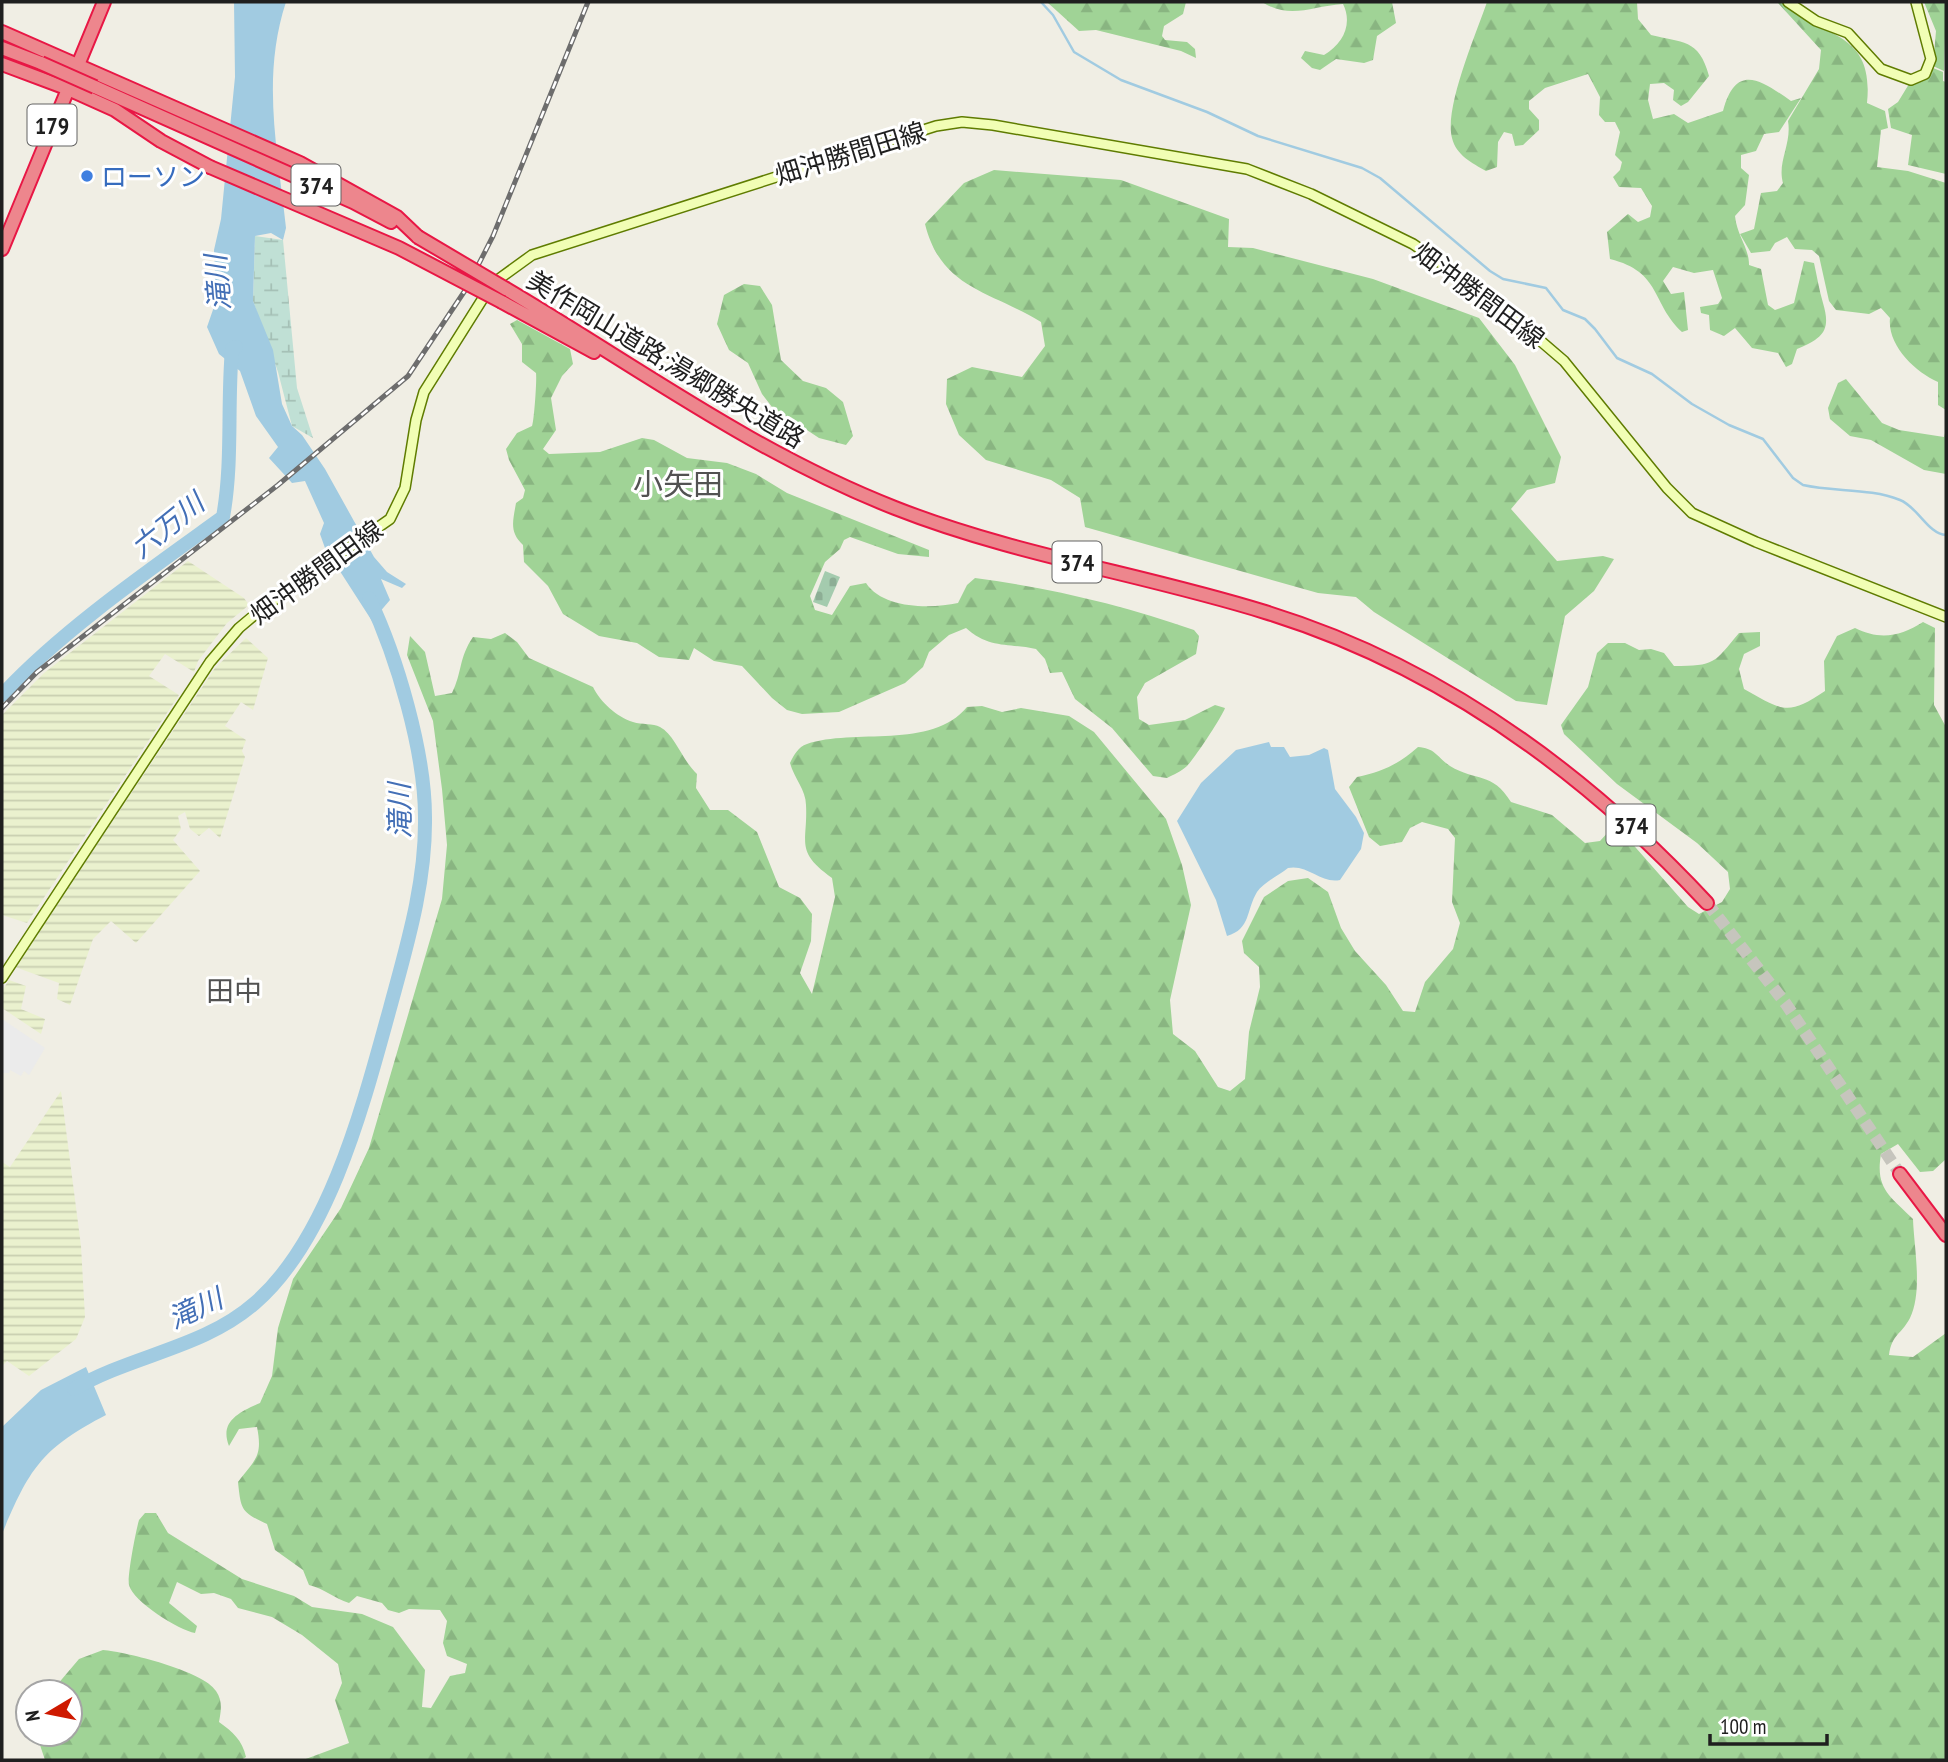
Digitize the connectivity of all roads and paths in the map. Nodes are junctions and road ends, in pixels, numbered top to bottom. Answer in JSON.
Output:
{"nodes":[{"id":1,"x":104,"y":2,"type":"edge"},
{"id":2,"x":1788,"y":2,"type":"edge"},
{"id":3,"x":1916,"y":2,"type":"edge"},
{"id":4,"x":2,"y":32,"type":"edge"},
{"id":5,"x":2,"y":48,"type":"edge"},
{"id":6,"x":2,"y":64,"type":"edge"},
{"id":7,"x":77,"y":65,"type":"junction"},
{"id":8,"x":66,"y":88,"type":"junction"},
{"id":9,"x":418,"y":237,"type":"junction"},
{"id":10,"x":2,"y":249,"type":"edge"},
{"id":11,"x":671,"y":394,"type":"junction"},
{"id":12,"x":1946,"y":617,"type":"edge"},
{"id":13,"x":1707,"y":903,"type":"tunnel mouth"},
{"id":14,"x":2,"y":978,"type":"edge"},
{"id":15,"x":1900,"y":1174,"type":"tunnel mouth"},
{"id":16,"x":1946,"y":1235,"type":"edge"}],
"edges":[{"from":1,"to":7,"type":"highway","number":"179"},
{"from":2,"to":3,"type":"main road"},
{"from":4,"to":7,"type":"highway"},
{"from":5,"to":9,"type":"highway","name":"美作岡山道路;湯郷勝央道路","number":"374","bridge":true},
{"from":6,"to":8,"type":"highway"},
{"from":7,"to":8,"type":"highway","number":"179"},
{"from":7,"to":9,"type":"highway"},
{"from":8,"to":10,"type":"highway","number":"179"},
{"from":8,"to":11,"type":"highway","bridge":true},
{"from":9,"to":11,"type":"highway","name":"美作岡山道路;湯郷勝央道路","number":"374","bridge":true},
{"from":11,"to":13,"type":"highway","name":"美作岡山道路;湯郷勝央道路","number":"374"},
{"from":12,"to":14,"type":"main road","name":"畑沖勝間田線"},
{"from":15,"to":16,"type":"highway"}]}
